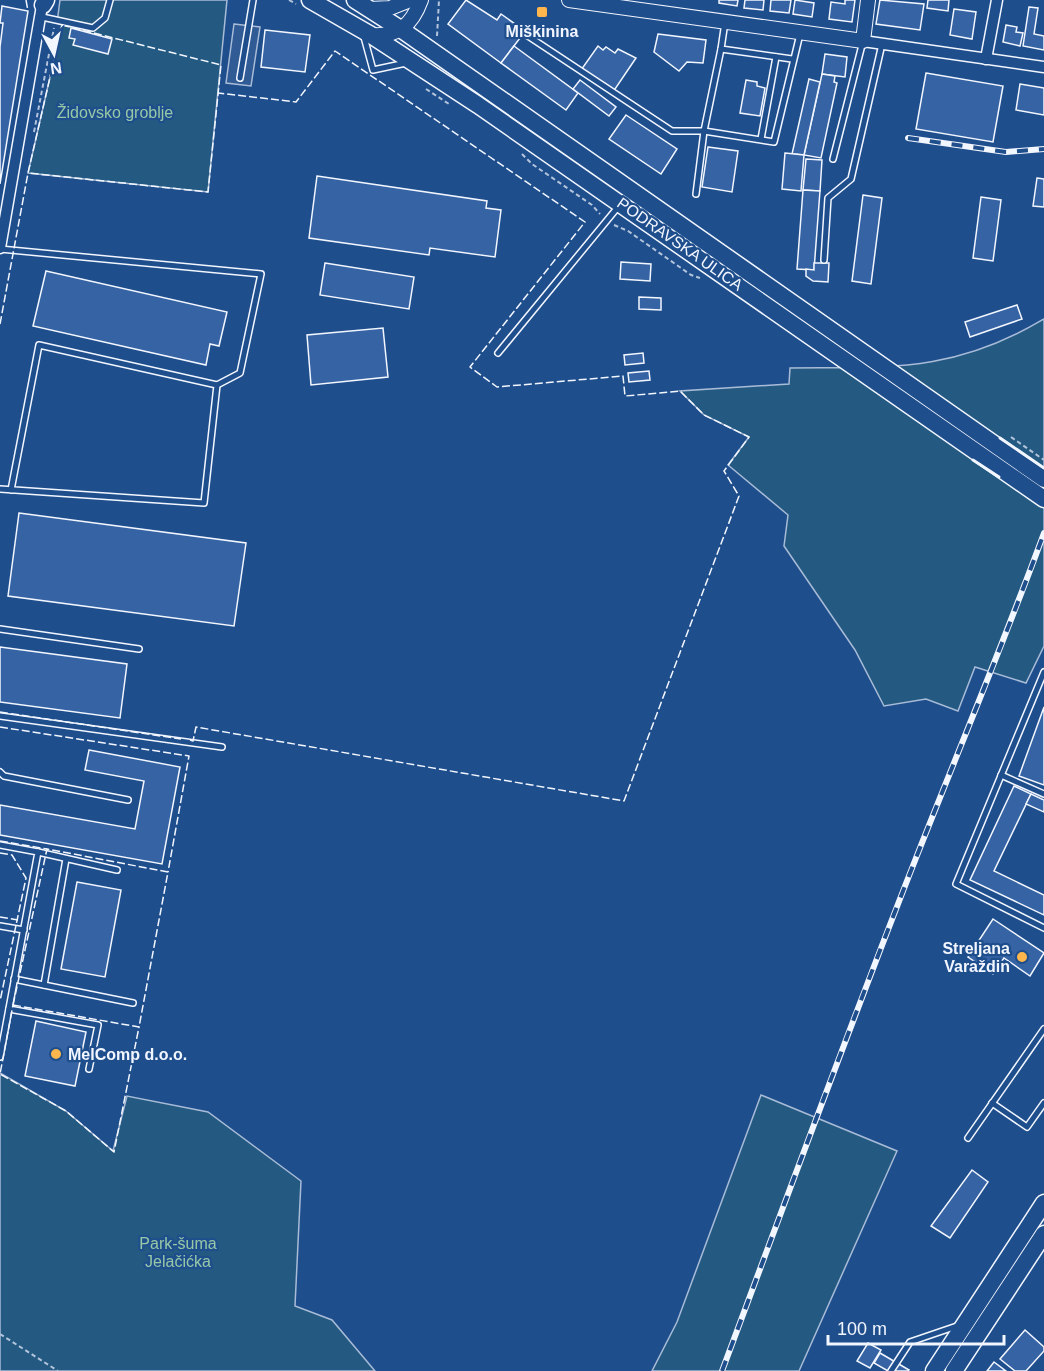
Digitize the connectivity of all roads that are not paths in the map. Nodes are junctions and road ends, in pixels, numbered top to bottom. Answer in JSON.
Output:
{"nodes":[{"id":1,"x":110,"y":0,"type":"edge"},
{"id":2,"x":253,"y":0,"type":"edge"},
{"id":3,"x":310,"y":0,"type":"edge"},
{"id":4,"x":355,"y":0,"type":"edge"},
{"id":5,"x":410,"y":0,"type":"edge"},
{"id":6,"x":569,"y":0,"type":"edge"},
{"id":7,"x":868,"y":0,"type":"edge"},
{"id":8,"x":997,"y":0,"type":"edge"},
{"id":9,"x":619,"y":4,"type":"edge"},
{"id":10,"x":44,"y":6,"type":"edge"},
{"id":11,"x":419,"y":6,"type":"edge"},
{"id":12,"x":370,"y":9,"type":"junction"},
{"id":13,"x":725,"y":22,"type":"junction"},
{"id":14,"x":402,"y":30,"type":"junction"},
{"id":15,"x":365,"y":32,"type":"junction"},
{"id":16,"x":800,"y":33,"type":"junction"},
{"id":17,"x":528,"y":36,"type":"dead end"},
{"id":18,"x":863,"y":41,"type":"junction"},
{"id":19,"x":882,"y":44,"type":"junction"},
{"id":20,"x":426,"y":48,"type":"junction"},
{"id":21,"x":720,"y":49,"type":"junction"},
{"id":22,"x":776,"y":57,"type":"junction"},
{"id":23,"x":792,"y":59,"type":"junction"},
{"id":24,"x":986,"y":59,"type":"junction"},
{"id":25,"x":413,"y":63,"type":"junction"},
{"id":26,"x":1044,"y":67,"type":"edge"},
{"id":27,"x":240,"y":78,"type":"dead end"},
{"id":28,"x":704,"y":131,"type":"junction"},
{"id":29,"x":761,"y":139,"type":"junction"},
{"id":30,"x":833,"y":159,"type":"dead end"},
{"id":31,"x":696,"y":194,"type":"dead end"},
{"id":32,"x":621,"y":203,"type":"junction"},
{"id":33,"x":0,"y":249,"type":"edge"},
{"id":34,"x":824,"y":260,"type":"dead end"},
{"id":35,"x":498,"y":353,"type":"dead end"},
{"id":36,"x":217,"y":385,"type":"junction"},
{"id":37,"x":1044,"y":478,"type":"edge"},
{"id":38,"x":0,"y":489,"type":"edge"},
{"id":39,"x":11,"y":490,"type":"junction"},
{"id":40,"x":1044,"y":499,"type":"edge"},
{"id":41,"x":0,"y":629,"type":"edge"},
{"id":42,"x":139,"y":649,"type":"dead end"},
{"id":43,"x":1044,"y":672,"type":"edge"},
{"id":44,"x":0,"y":716,"type":"edge"},
{"id":45,"x":222,"y":747,"type":"dead end"},
{"id":46,"x":0,"y":772,"type":"edge"},
{"id":47,"x":1001,"y":775,"type":"junction"},
{"id":48,"x":1044,"y":794,"type":"edge"},
{"id":49,"x":128,"y":800,"type":"dead end"},
{"id":50,"x":0,"y":845,"type":"edge"},
{"id":51,"x":38,"y":852,"type":"junction"},
{"id":52,"x":66,"y":859,"type":"junction"},
{"id":53,"x":117,"y":870,"type":"dead end"},
{"id":54,"x":0,"y":926,"type":"edge"},
{"id":55,"x":1044,"y":928,"type":"edge"},
{"id":56,"x":24,"y":930,"type":"junction"},
{"id":57,"x":14,"y":979,"type":"junction"},
{"id":58,"x":44,"y":985,"type":"junction"},
{"id":59,"x":133,"y":1003,"type":"dead end"},
{"id":60,"x":9,"y":1009,"type":"junction"},
{"id":61,"x":1044,"y":1029,"type":"edge"},
{"id":62,"x":0,"y":1057,"type":"edge"},
{"id":63,"x":89,"y":1069,"type":"dead end"},
{"id":64,"x":1044,"y":1103,"type":"edge"},
{"id":65,"x":992,"y":1104,"type":"junction"},
{"id":66,"x":968,"y":1138,"type":"dead end"},
{"id":67,"x":1044,"y":1203,"type":"edge"},
{"id":68,"x":1044,"y":1234,"type":"edge"},
{"id":69,"x":965,"y":1324,"type":"junction"},
{"id":70,"x":891,"y":1371,"type":"edge"},
{"id":71,"x":934,"y":1371,"type":"edge"},
{"id":72,"x":954,"y":1371,"type":"edge"}],
"edges":[{"from":1,"to":10,"type":"lane"},
{"from":2,"to":27,"type":"lane"},
{"from":3,"to":15,"type":"main road","name":"PODRAVSKA ULICA"},
{"from":4,"to":12,"type":"main road","name":"PODRAVSKA ULICA"},
{"from":5,"to":12,"type":"street"},
{"from":6,"to":9,"type":"street"},
{"from":7,"to":18,"type":"street"},
{"from":8,"to":24,"type":"street"},
{"from":9,"to":13,"type":"street"},
{"from":10,"to":33,"type":"street"},
{"from":11,"to":14,"type":"street"},
{"from":11,"to":20,"type":"street"},
{"from":12,"to":14,"type":"main road","name":"PODRAVSKA ULICA"},
{"from":13,"to":16,"type":"street"},
{"from":13,"to":21,"type":"lane"},
{"from":14,"to":15,"type":"street"},
{"from":14,"to":20,"type":"main road","name":"PODRAVSKA ULICA"},
{"from":15,"to":25,"type":"main road","name":"PODRAVSKA ULICA"},
{"from":15,"to":25,"type":"lane"},
{"from":16,"to":18,"type":"street"},
{"from":16,"to":23,"type":"lane"},
{"from":17,"to":28,"type":"lane"},
{"from":18,"to":19,"type":"street"},
{"from":18,"to":30,"type":"lane"},
{"from":19,"to":24,"type":"street"},
{"from":19,"to":34,"type":"lane"},
{"from":20,"to":37,"type":"main road","name":"PODRAVSKA ULICA"},
{"from":21,"to":22,"type":"lane"},
{"from":21,"to":28,"type":"lane"},
{"from":22,"to":23,"type":"lane"},
{"from":22,"to":29,"type":"lane"},
{"from":23,"to":29,"type":"lane"},
{"from":24,"to":26,"type":"street"},
{"from":25,"to":32,"type":"main road","name":"PODRAVSKA ULICA"},
{"from":28,"to":29,"type":"lane"},
{"from":28,"to":31,"type":"lane"},
{"from":32,"to":35,"type":"lane"},
{"from":32,"to":40,"type":"main road","name":"PODRAVSKA ULICA"},
{"from":33,"to":36,"type":"lane"},
{"from":36,"to":39,"type":"lane"},
{"from":36,"to":39,"type":"lane"},
{"from":38,"to":39,"type":"lane"},
{"from":41,"to":42,"type":"lane"},
{"from":43,"to":47,"type":"lane"},
{"from":44,"to":45,"type":"lane"},
{"from":46,"to":49,"type":"lane"},
{"from":47,"to":48,"type":"lane"},
{"from":47,"to":55,"type":"lane"},
{"from":50,"to":51,"type":"lane"},
{"from":51,"to":52,"type":"lane"},
{"from":51,"to":56,"type":"lane"},
{"from":52,"to":53,"type":"lane"},
{"from":52,"to":58,"type":"lane"},
{"from":54,"to":56,"type":"lane"},
{"from":56,"to":57,"type":"lane"},
{"from":57,"to":58,"type":"lane"},
{"from":57,"to":60,"type":"lane"},
{"from":58,"to":59,"type":"lane"},
{"from":60,"to":62,"type":"lane"},
{"from":60,"to":63,"type":"lane"},
{"from":61,"to":65,"type":"lane"},
{"from":64,"to":65,"type":"lane"},
{"from":65,"to":66,"type":"lane"},
{"from":67,"to":69,"type":"main road"},
{"from":68,"to":72,"type":"main road"},
{"from":69,"to":70,"type":"lane"},
{"from":69,"to":71,"type":"main road"}]}
